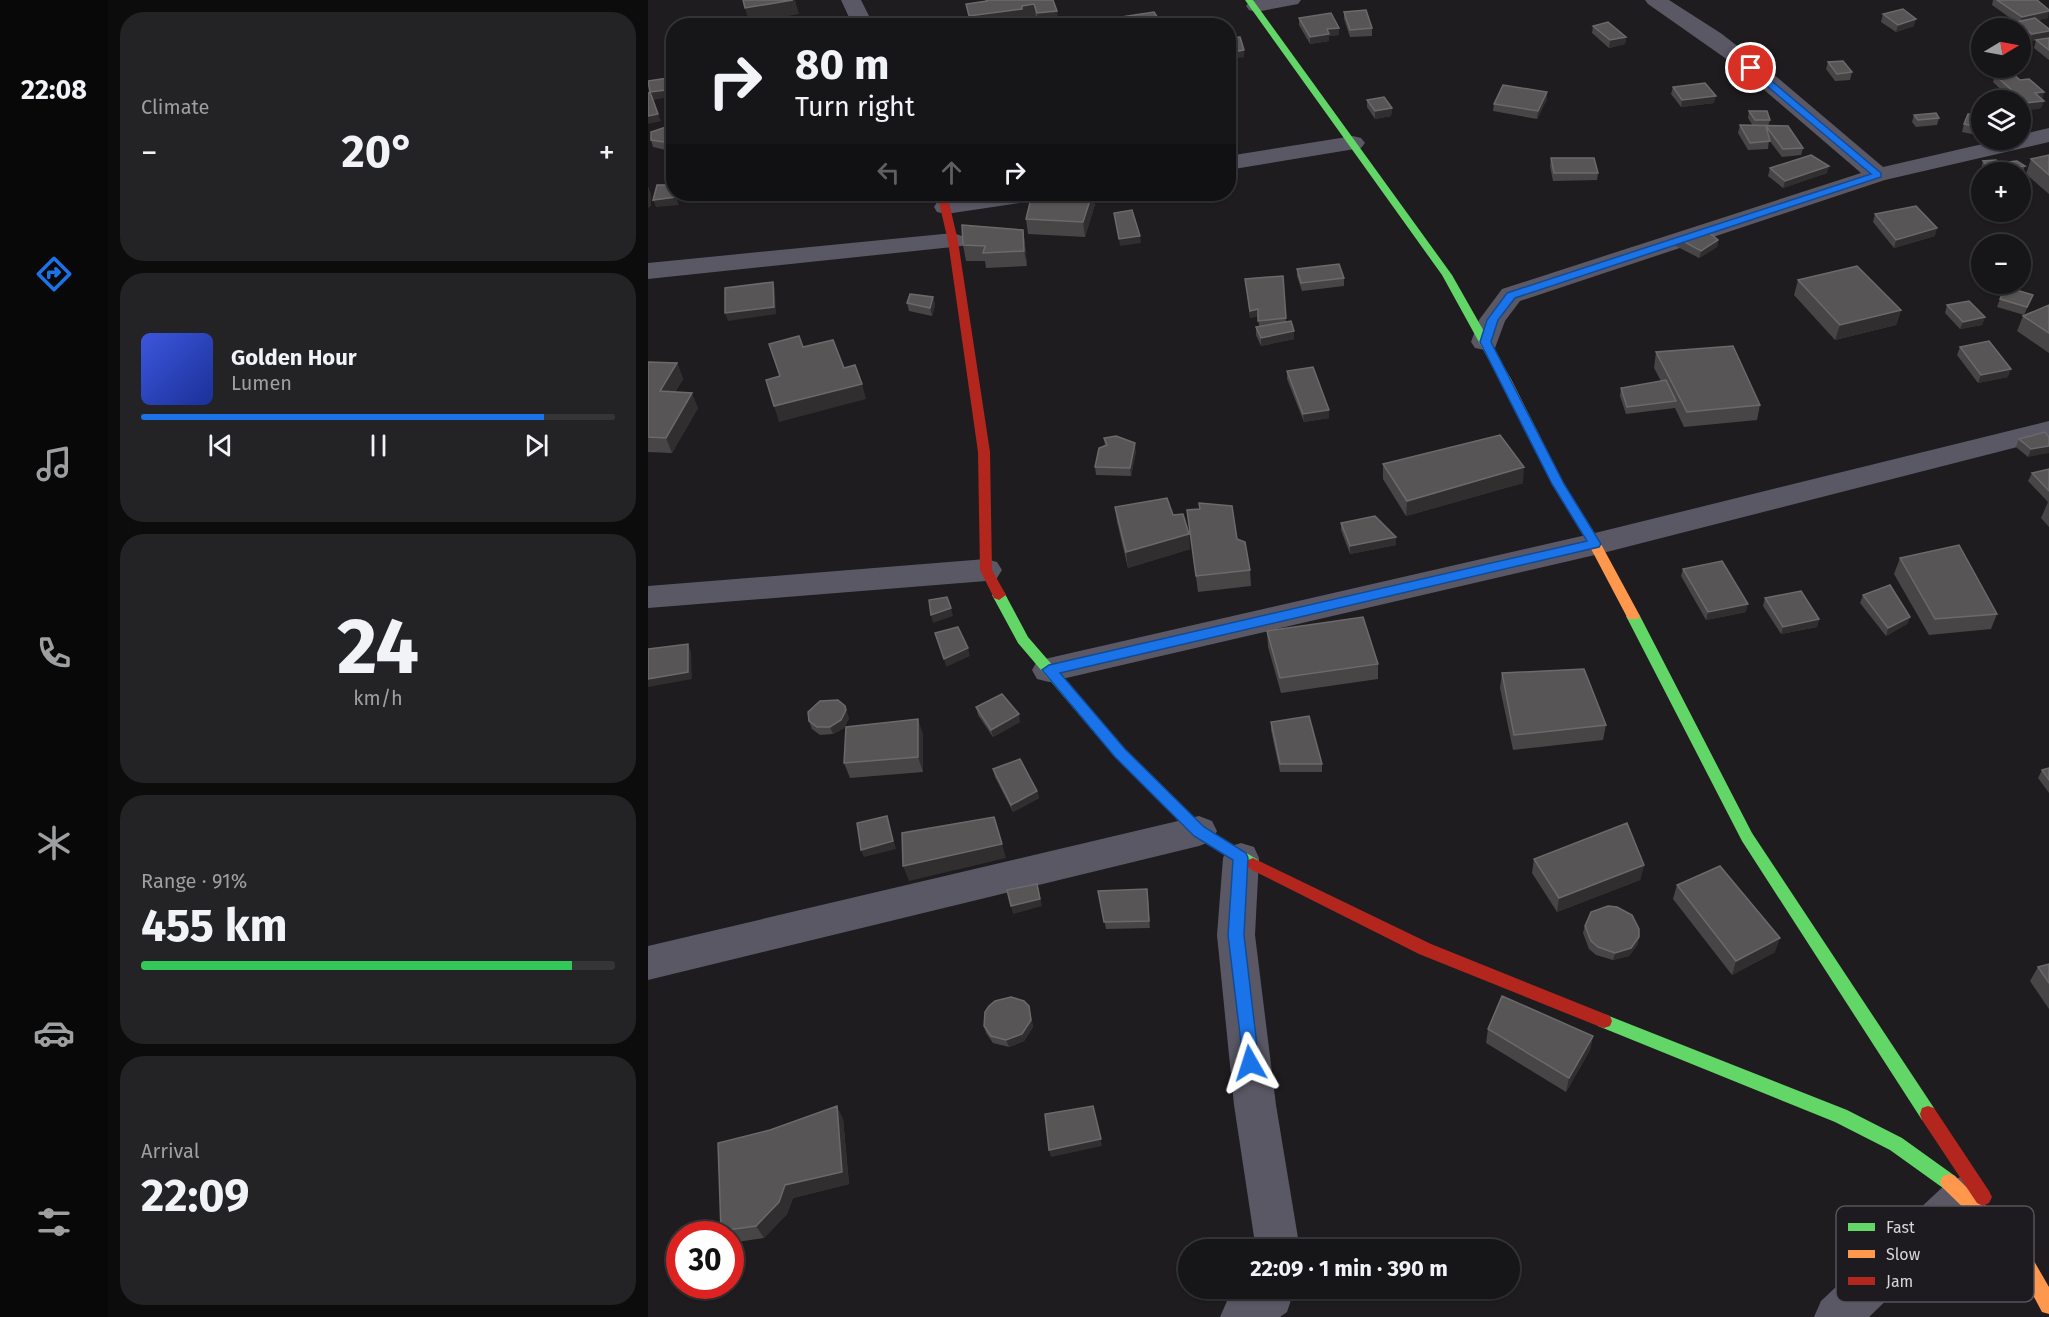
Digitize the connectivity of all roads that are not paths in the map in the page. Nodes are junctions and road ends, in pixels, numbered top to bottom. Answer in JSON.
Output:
{"nodes":[{"id":1,"x":851,"y":0,"type":"edge"},
{"id":2,"x":1291,"y":0,"type":"edge"},
{"id":3,"x":1654,"y":0,"type":"edge"},
{"id":4,"x":1252,"y":3,"type":"edge"},
{"id":5,"x":860,"y":18,"type":"edge"},
{"id":6,"x":2049,"y":135,"type":"edge"},
{"id":7,"x":1353,"y":143,"type":"junction"},
{"id":8,"x":1236,"y":162,"type":"edge"},
{"id":9,"x":1878,"y":175,"type":"junction"},
{"id":10,"x":944,"y":201,"type":"edge"},
{"id":11,"x":953,"y":241,"type":"junction"},
{"id":12,"x":648,"y":271,"type":"edge"},
{"id":13,"x":1485,"y":342,"type":"junction"},
{"id":14,"x":2049,"y":430,"type":"edge"},
{"id":15,"x":1594,"y":544,"type":"junction"},
{"id":16,"x":986,"y":570,"type":"junction"},
{"id":17,"x":648,"y":597,"type":"edge"},
{"id":18,"x":1049,"y":670,"type":"junction"},
{"id":19,"x":1199,"y":831,"type":"junction"},
{"id":20,"x":1240,"y":858,"type":"junction"},
{"id":21,"x":648,"y":963,"type":"edge"},
{"id":22,"x":1963,"y":1197,"type":"junction"},
{"id":23,"x":1954,"y":1206,"type":"edge"},
{"id":24,"x":1973,"y":1206,"type":"edge"},
{"id":25,"x":1989,"y":1206,"type":"edge"},
{"id":26,"x":1276,"y":1239,"type":"edge"},
{"id":27,"x":2034,"y":1278,"type":"edge"},
{"id":28,"x":1266,"y":1299,"type":"edge"},
{"id":29,"x":1853,"y":1302,"type":"edge"},
{"id":30,"x":2049,"y":1305,"type":"edge"},
{"id":31,"x":1243,"y":1317,"type":"edge"},
{"id":32,"x":1837,"y":1317,"type":"edge"}],
"edges":[{"from":1,"to":5,"type":"street"},
{"from":2,"to":4,"type":"street"},
{"from":3,"to":9,"type":"street"},
{"from":4,"to":7,"type":"street"},
{"from":6,"to":9,"type":"street"},
{"from":7,"to":8,"type":"street"},
{"from":7,"to":13,"type":"street"},
{"from":9,"to":13,"type":"street"},
{"from":10,"to":11,"type":"street"},
{"from":11,"to":12,"type":"street"},
{"from":11,"to":16,"type":"street"},
{"from":13,"to":15,"type":"street"},
{"from":14,"to":15,"type":"street"},
{"from":15,"to":18,"type":"street"},
{"from":15,"to":25,"type":"street"},
{"from":16,"to":17,"type":"street"},
{"from":16,"to":18,"type":"street"},
{"from":18,"to":19,"type":"street"},
{"from":19,"to":20,"type":"street"},
{"from":19,"to":21,"type":"street"},
{"from":20,"to":22,"type":"street"},
{"from":20,"to":26,"type":"street"},
{"from":22,"to":23,"type":"street"},
{"from":22,"to":24,"type":"street"},
{"from":27,"to":30,"type":"street"},
{"from":28,"to":31,"type":"street"},
{"from":29,"to":32,"type":"street"}]}
